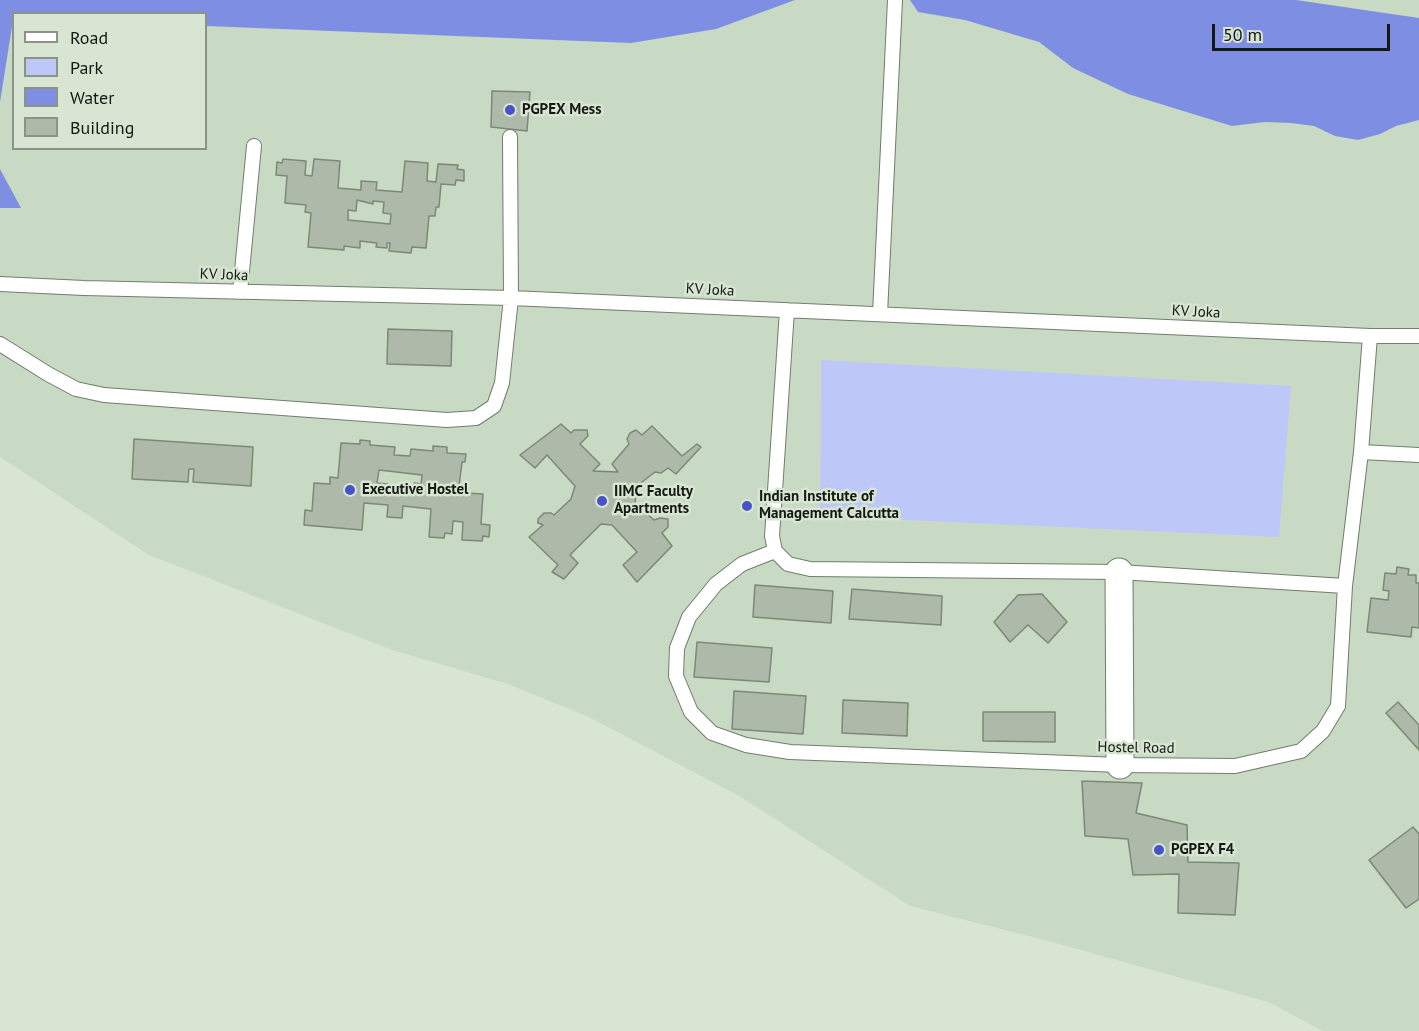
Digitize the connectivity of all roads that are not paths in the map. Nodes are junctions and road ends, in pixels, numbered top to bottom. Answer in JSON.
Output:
{"nodes":[{"id":1,"x":895,"y":0,"type":"edge"},
{"id":2,"x":510,"y":137,"type":"dead end"},
{"id":3,"x":254,"y":146,"type":"dead end"},
{"id":4,"x":0,"y":284,"type":"edge"},
{"id":5,"x":240,"y":292,"type":"junction"},
{"id":6,"x":511,"y":298,"type":"junction"},
{"id":7,"x":787,"y":310,"type":"junction"},
{"id":8,"x":880,"y":314,"type":"junction"},
{"id":9,"x":1370,"y":336,"type":"junction"},
{"id":10,"x":1419,"y":336,"type":"edge"},
{"id":11,"x":0,"y":344,"type":"edge"},
{"id":12,"x":1361,"y":452,"type":"junction"},
{"id":13,"x":1419,"y":455,"type":"edge"},
{"id":14,"x":775,"y":551,"type":"junction"},
{"id":15,"x":1119,"y":572,"type":"junction"},
{"id":16,"x":1345,"y":586,"type":"junction"},
{"id":17,"x":1120,"y":765,"type":"junction"}],
"edges":[{"from":1,"to":8,"type":"lane"},
{"from":2,"to":6,"type":"lane"},
{"from":3,"to":5,"type":"lane"},
{"from":4,"to":5,"type":"lane","name":"KV Joka"},
{"from":5,"to":6,"type":"lane","name":"KV Joka"},
{"from":6,"to":7,"type":"lane","name":"KV Joka"},
{"from":6,"to":11,"type":"lane"},
{"from":7,"to":8,"type":"lane","name":"KV Joka"},
{"from":7,"to":14,"type":"lane"},
{"from":8,"to":9,"type":"lane","name":"KV Joka"},
{"from":9,"to":10,"type":"lane","name":"KV Joka"},
{"from":9,"to":12,"type":"lane","name":"Hostel Road"},
{"from":12,"to":13,"type":"lane"},
{"from":12,"to":16,"type":"lane","name":"Hostel Road"},
{"from":14,"to":15,"type":"lane"},
{"from":14,"to":17,"type":"lane","name":"Hostel Road"},
{"from":15,"to":16,"type":"lane"},
{"from":15,"to":17,"type":"street"},
{"from":16,"to":17,"type":"lane","name":"Hostel Road"}]}
